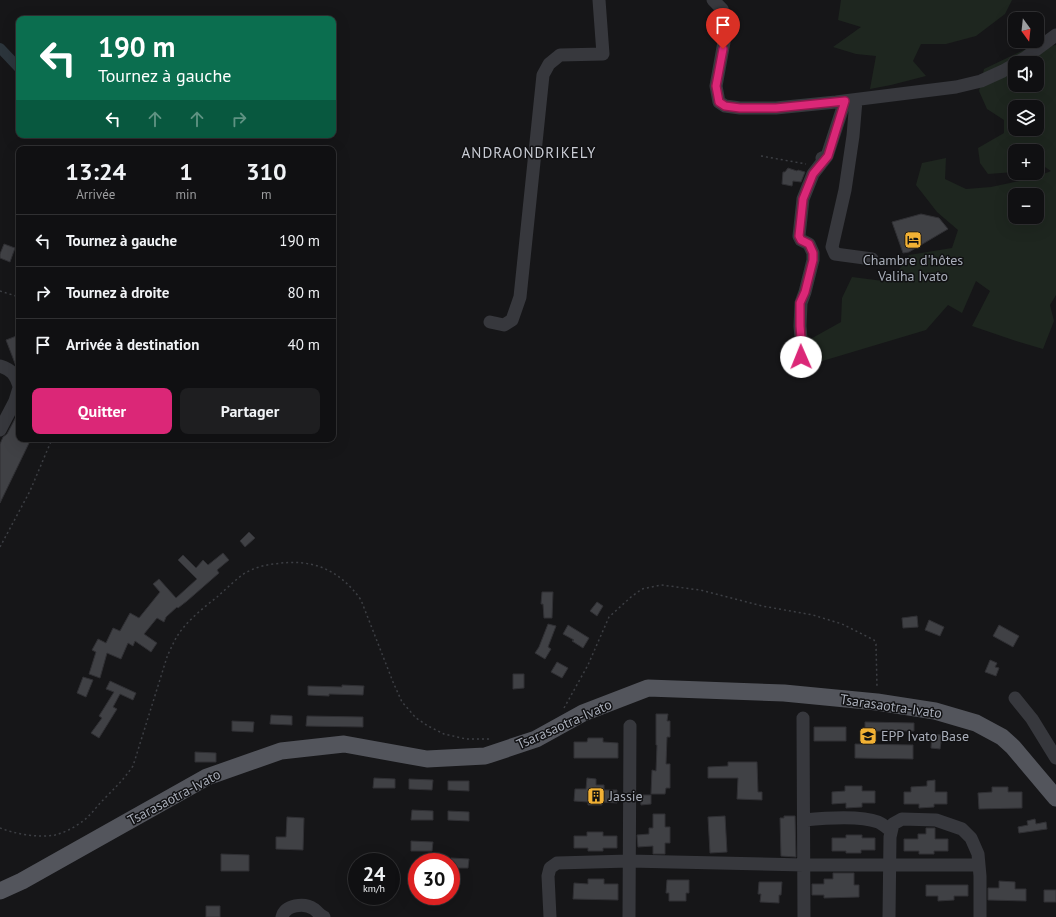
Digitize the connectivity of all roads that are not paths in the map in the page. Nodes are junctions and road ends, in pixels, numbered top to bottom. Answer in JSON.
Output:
{"nodes":[{"id":1,"x":599,"y":0,"type":"edge"},
{"id":2,"x":713,"y":0,"type":"edge"},
{"id":3,"x":1056,"y":35,"type":"edge"},
{"id":4,"x":1028,"y":56,"type":"edge"},
{"id":5,"x":1008,"y":67,"type":"edge"},
{"id":6,"x":850,"y":101,"type":"junction"},
{"id":7,"x":872,"y":259,"type":"dead end"},
{"id":8,"x":490,"y":322,"type":"dead end"},
{"id":9,"x":801,"y":357,"type":"dead end"},
{"id":10,"x":0,"y":366,"type":"edge"},
{"id":11,"x":16,"y":377,"type":"edge"},
{"id":12,"x":16,"y":398,"type":"edge"},
{"id":13,"x":0,"y":430,"type":"edge"},
{"id":14,"x":1015,"y":698,"type":"dead end"},
{"id":15,"x":803,"y":718,"type":"dead end"},
{"id":16,"x":630,"y":726,"type":"dead end"},
{"id":17,"x":1056,"y":758,"type":"edge"},
{"id":18,"x":1056,"y":798,"type":"edge"},
{"id":19,"x":804,"y":820,"type":"junction"},
{"id":20,"x":891,"y":831,"type":"junction"},
{"id":21,"x":629,"y":861,"type":"junction"},
{"id":22,"x":804,"y":865,"type":"junction"},
{"id":23,"x":889,"y":865,"type":"junction"},
{"id":24,"x":979,"y":865,"type":"junction"},
{"id":25,"x":0,"y":891,"type":"edge"},
{"id":26,"x":282,"y":917,"type":"edge"},
{"id":27,"x":324,"y":917,"type":"edge"},
{"id":28,"x":550,"y":917,"type":"edge"},
{"id":29,"x":629,"y":917,"type":"edge"},
{"id":30,"x":804,"y":917,"type":"edge"},
{"id":31,"x":889,"y":917,"type":"edge"},
{"id":32,"x":980,"y":917,"type":"edge"}],
"edges":[{"from":1,"to":8,"type":"street"},
{"from":2,"to":6,"type":"street"},
{"from":3,"to":4,"type":"street"},
{"from":5,"to":6,"type":"street"},
{"from":6,"to":7,"type":"street"},
{"from":6,"to":9,"type":"street"},
{"from":10,"to":11,"type":"street"},
{"from":12,"to":13,"type":"street"},
{"from":14,"to":17,"type":"street"},
{"from":15,"to":19,"type":"street"},
{"from":16,"to":21,"type":"street"},
{"from":18,"to":25,"type":"main road","name":"Tsarasaotra-Ivato"},
{"from":19,"to":20,"type":"street"},
{"from":19,"to":22,"type":"street"},
{"from":20,"to":23,"type":"street"},
{"from":20,"to":24,"type":"street"},
{"from":21,"to":22,"type":"street"},
{"from":21,"to":28,"type":"street"},
{"from":21,"to":29,"type":"street"},
{"from":22,"to":23,"type":"street"},
{"from":22,"to":30,"type":"street"},
{"from":23,"to":24,"type":"street"},
{"from":23,"to":31,"type":"street"},
{"from":24,"to":32,"type":"street"},
{"from":26,"to":27,"type":"street"}]}
